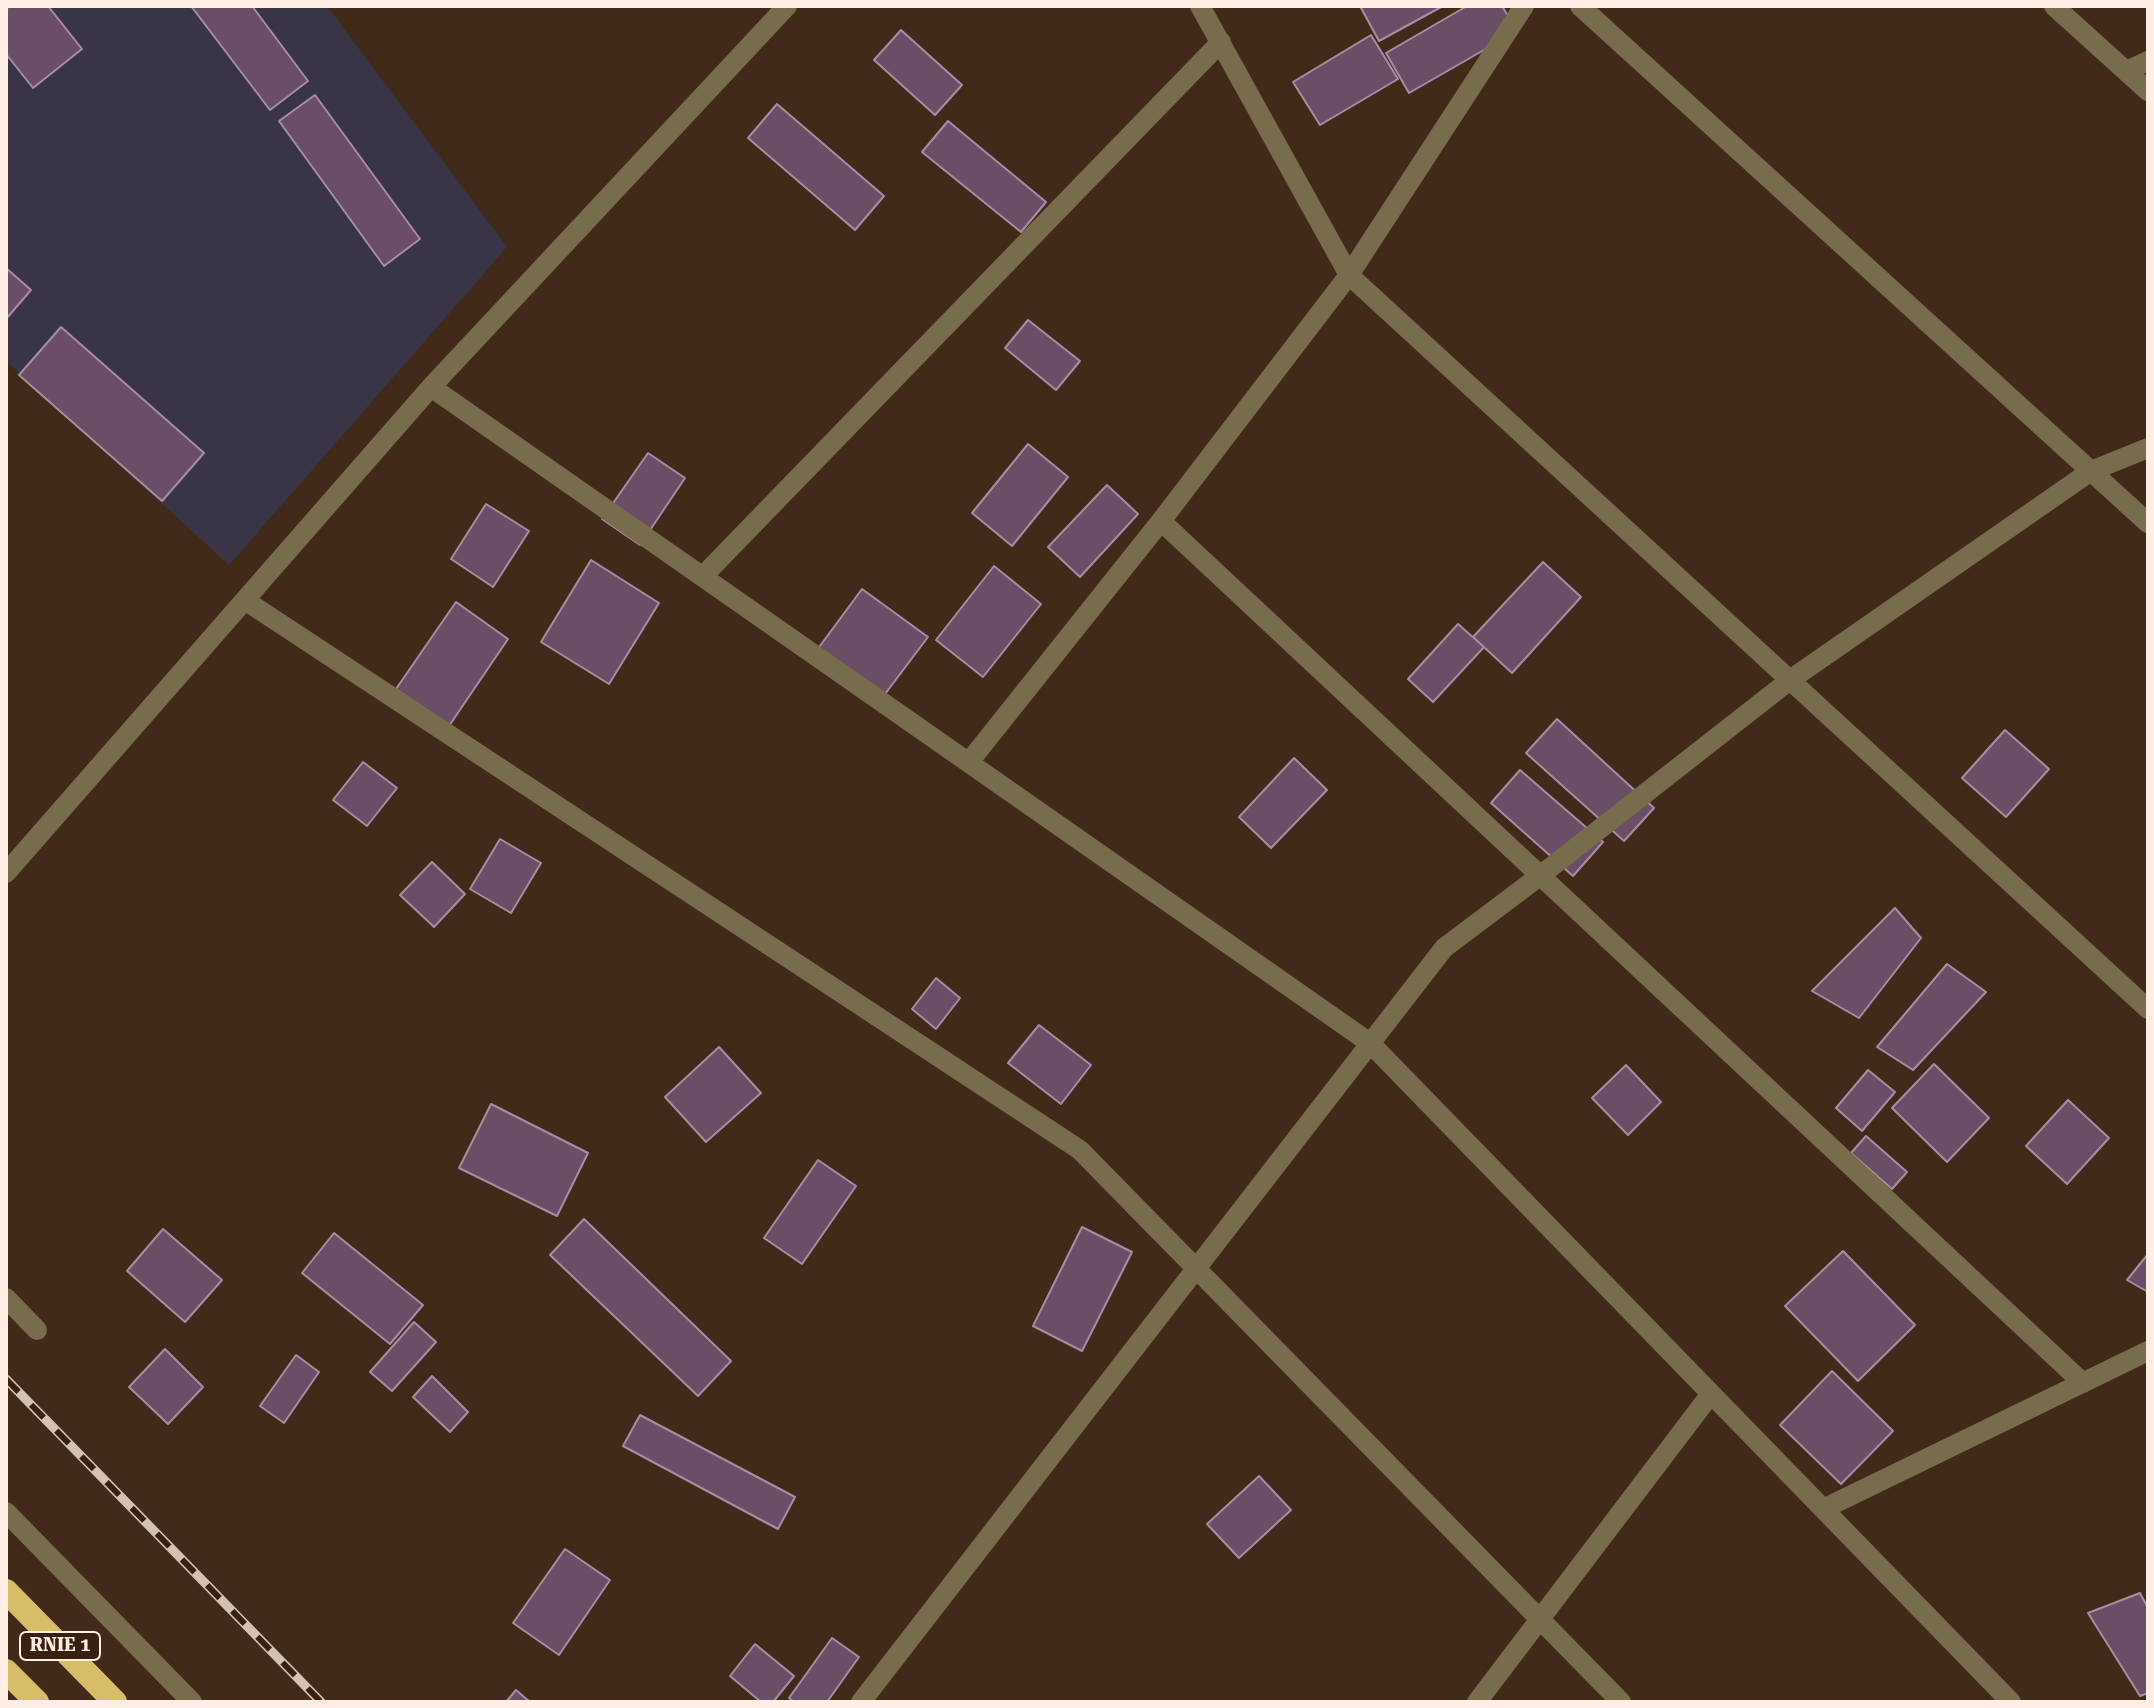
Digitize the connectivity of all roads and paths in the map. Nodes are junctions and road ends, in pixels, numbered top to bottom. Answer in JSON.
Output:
{"nodes":[{"id":1,"x":787,"y":6,"type":"edge"},
{"id":2,"x":1200,"y":6,"type":"edge"},
{"id":3,"x":1524,"y":6,"type":"edge"},
{"id":4,"x":1580,"y":6,"type":"edge"},
{"id":5,"x":2054,"y":6,"type":"edge"},
{"id":6,"x":1221,"y":42,"type":"junction"},
{"id":7,"x":2148,"y":61,"type":"edge"},
{"id":8,"x":2126,"y":71,"type":"junction"},
{"id":9,"x":2148,"y":91,"type":"edge"},
{"id":10,"x":1349,"y":275,"type":"junction"},
{"id":11,"x":431,"y":387,"type":"junction"},
{"id":12,"x":2148,"y":448,"type":"edge"},
{"id":13,"x":2091,"y":471,"type":"junction"},
{"id":14,"x":1161,"y":521,"type":"junction"},
{"id":15,"x":2148,"y":523,"type":"edge"},
{"id":16,"x":703,"y":576,"type":"junction"},
{"id":17,"x":246,"y":601,"type":"junction"},
{"id":18,"x":1790,"y":680,"type":"junction"},
{"id":19,"x":969,"y":762,"type":"junction"},
{"id":20,"x":6,"y":873,"type":"edge"},
{"id":21,"x":1541,"y":875,"type":"junction"},
{"id":22,"x":2148,"y":1009,"type":"edge"},
{"id":23,"x":1370,"y":1043,"type":"junction"},
{"id":24,"x":1195,"y":1268,"type":"junction"},
{"id":25,"x":6,"y":1298,"type":"edge"},
{"id":26,"x":37,"y":1330,"type":"dead end"},
{"id":27,"x":2148,"y":1351,"type":"edge"},
{"id":28,"x":2083,"y":1383,"type":"junction"},
{"id":29,"x":1710,"y":1395,"type":"junction"},
{"id":30,"x":1823,"y":1509,"type":"junction"},
{"id":31,"x":6,"y":1512,"type":"edge"},
{"id":32,"x":6,"y":1591,"type":"edge"},
{"id":33,"x":1538,"y":1618,"type":"junction"},
{"id":34,"x":6,"y":1671,"type":"edge"},
{"id":35,"x":37,"y":1702,"type":"edge"},
{"id":36,"x":115,"y":1702,"type":"edge"},
{"id":37,"x":192,"y":1702,"type":"edge"},
{"id":38,"x":861,"y":1702,"type":"edge"},
{"id":39,"x":1477,"y":1702,"type":"edge"},
{"id":40,"x":1621,"y":1702,"type":"edge"},
{"id":41,"x":2011,"y":1702,"type":"edge"}],
"edges":[{"from":1,"to":11,"type":"street"},
{"from":2,"to":6,"type":"street"},
{"from":3,"to":10,"type":"street"},
{"from":4,"to":13,"type":"street"},
{"from":5,"to":8,"type":"street"},
{"from":6,"to":10,"type":"street"},
{"from":6,"to":16,"type":"street"},
{"from":7,"to":8,"type":"street"},
{"from":8,"to":9,"type":"street"},
{"from":10,"to":14,"type":"street"},
{"from":10,"to":18,"type":"street"},
{"from":11,"to":16,"type":"street"},
{"from":11,"to":17,"type":"street"},
{"from":12,"to":13,"type":"street"},
{"from":13,"to":15,"type":"street"},
{"from":13,"to":18,"type":"street"},
{"from":14,"to":19,"type":"street"},
{"from":14,"to":21,"type":"street"},
{"from":16,"to":19,"type":"street"},
{"from":17,"to":20,"type":"street"},
{"from":17,"to":24,"type":"street"},
{"from":18,"to":21,"type":"street"},
{"from":18,"to":22,"type":"street"},
{"from":19,"to":23,"type":"street"},
{"from":21,"to":23,"type":"street"},
{"from":21,"to":28,"type":"street"},
{"from":23,"to":24,"type":"street"},
{"from":23,"to":29,"type":"street"},
{"from":24,"to":33,"type":"street"},
{"from":24,"to":38,"type":"street"},
{"from":25,"to":26,"type":"street"},
{"from":27,"to":28,"type":"street"},
{"from":28,"to":30,"type":"street"},
{"from":29,"to":30,"type":"street"},
{"from":29,"to":33,"type":"street"},
{"from":30,"to":41,"type":"street"},
{"from":31,"to":37,"type":"street"},
{"from":32,"to":36,"type":"highway","number":"RNIE 1"},
{"from":33,"to":39,"type":"street"},
{"from":33,"to":40,"type":"street"},
{"from":34,"to":35,"type":"highway","number":"RNIE 1"}]}
